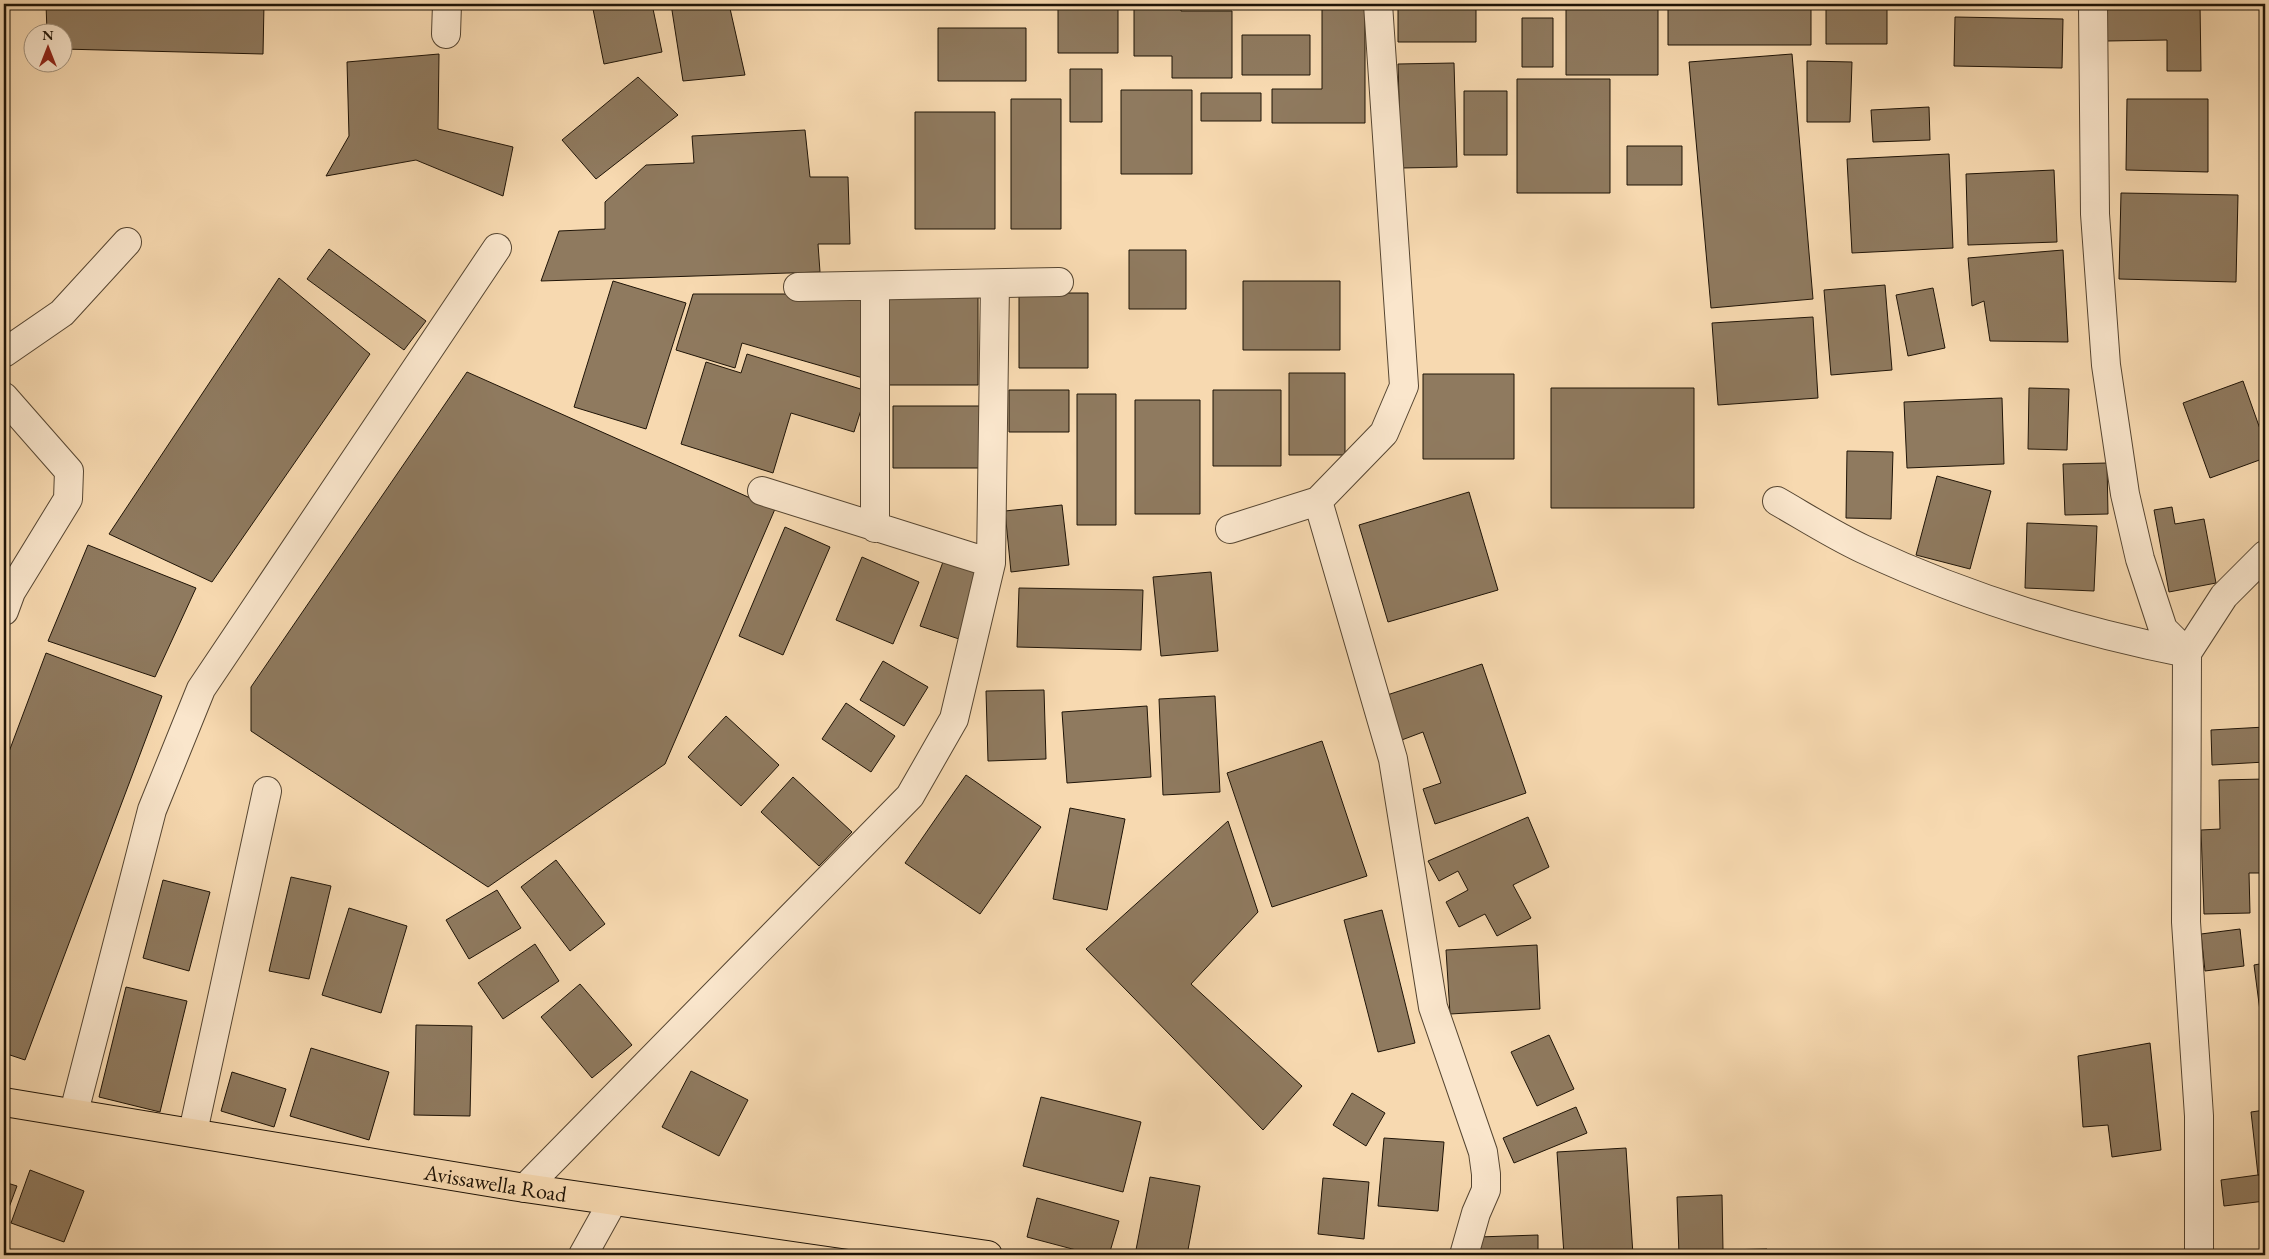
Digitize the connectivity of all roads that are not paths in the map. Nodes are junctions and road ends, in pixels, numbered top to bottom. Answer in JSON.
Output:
{"nodes":[{"id":1,"x":447,"y":4,"type":"edge"},
{"id":2,"x":1378,"y":4,"type":"edge"},
{"id":3,"x":2093,"y":4,"type":"edge"},
{"id":4,"x":446,"y":34,"type":"dead end"},
{"id":5,"x":127,"y":242,"type":"dead end"},
{"id":6,"x":497,"y":248,"type":"dead end"},
{"id":7,"x":1059,"y":282,"type":"dead end"},
{"id":8,"x":995,"y":284,"type":"junction"},
{"id":9,"x":798,"y":287,"type":"dead end"},
{"id":10,"x":875,"y":287,"type":"junction"},
{"id":11,"x":4,"y":352,"type":"edge"},
{"id":12,"x":4,"y":397,"type":"edge"},
{"id":13,"x":762,"y":491,"type":"dead end"},
{"id":14,"x":1318,"y":501,"type":"junction"},
{"id":15,"x":1777,"y":501,"type":"dead end"},
{"id":16,"x":875,"y":528,"type":"junction"},
{"id":17,"x":1230,"y":529,"type":"dead end"},
{"id":18,"x":2265,"y":555,"type":"edge"},
{"id":19,"x":991,"y":563,"type":"junction"},
{"id":20,"x":4,"y":611,"type":"edge"},
{"id":21,"x":2187,"y":653,"type":"junction"},
{"id":22,"x":267,"y":791,"type":"dead end"},
{"id":23,"x":4,"y":1102,"type":"edge"},
{"id":24,"x":74,"y":1112,"type":"junction"},
{"id":25,"x":193,"y":1132,"type":"junction"},
{"id":26,"x":525,"y":1188,"type":"junction"},
{"id":27,"x":613,"y":1201,"type":"junction"},
{"id":28,"x":583,"y":1255,"type":"edge"},
{"id":29,"x":984,"y":1255,"type":"edge"},
{"id":30,"x":1464,"y":1255,"type":"edge"},
{"id":31,"x":2199,"y":1255,"type":"edge"}],
"edges":[{"from":1,"to":4,"type":"street"},
{"from":2,"to":14,"type":"street"},
{"from":3,"to":21,"type":"street"},
{"from":5,"to":11,"type":"street"},
{"from":6,"to":24,"type":"street"},
{"from":7,"to":8,"type":"street"},
{"from":8,"to":10,"type":"street"},
{"from":8,"to":19,"type":"street"},
{"from":9,"to":10,"type":"street"},
{"from":10,"to":16,"type":"street"},
{"from":12,"to":20,"type":"street"},
{"from":13,"to":16,"type":"street"},
{"from":14,"to":17,"type":"street"},
{"from":14,"to":30,"type":"street"},
{"from":15,"to":21,"type":"street"},
{"from":16,"to":19,"type":"street"},
{"from":18,"to":21,"type":"street"},
{"from":19,"to":26,"type":"street"},
{"from":21,"to":31,"type":"street"},
{"from":22,"to":25,"type":"street"},
{"from":23,"to":24,"type":"main road","name":"Avissawella Road"},
{"from":24,"to":25,"type":"main road","name":"Avissawella Road"},
{"from":25,"to":26,"type":"main road","name":"Avissawella Road"},
{"from":26,"to":27,"type":"main road","name":"Avissawella Road"},
{"from":27,"to":28,"type":"street"},
{"from":27,"to":29,"type":"main road","name":"Avissawella Road"}]}
